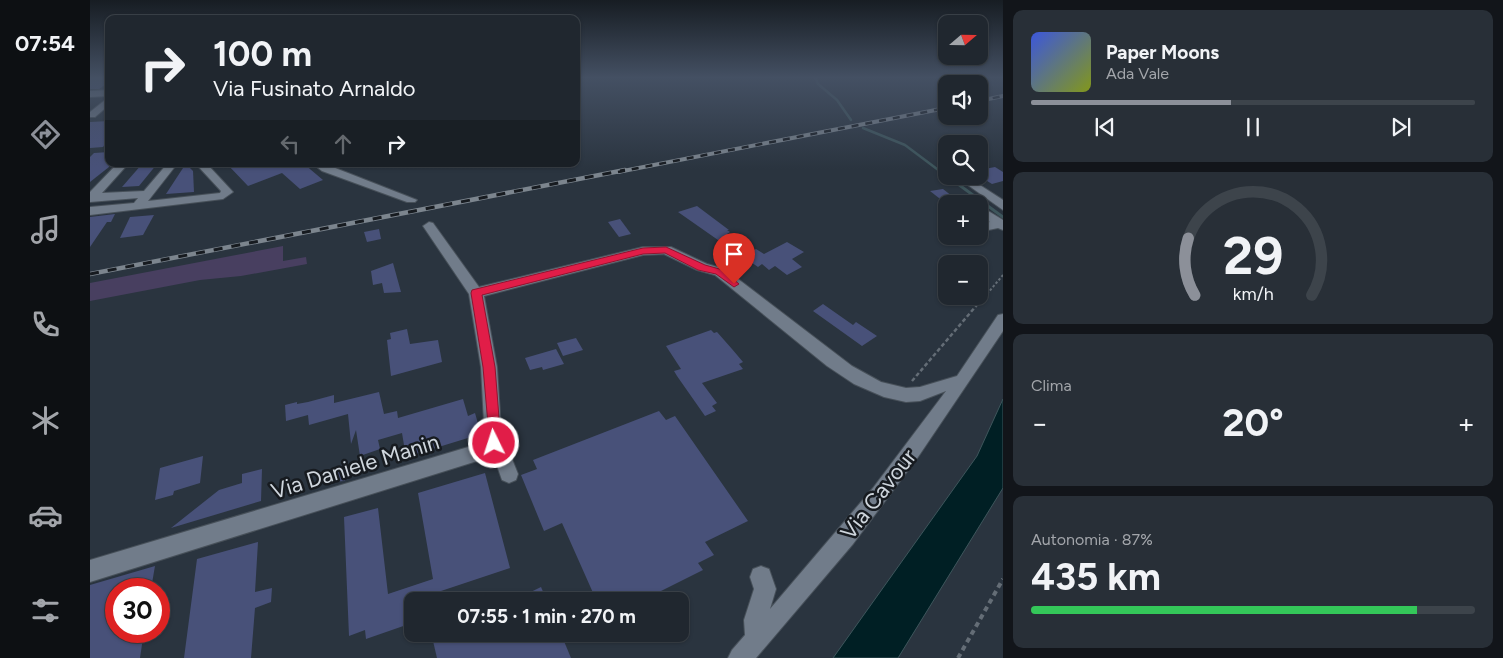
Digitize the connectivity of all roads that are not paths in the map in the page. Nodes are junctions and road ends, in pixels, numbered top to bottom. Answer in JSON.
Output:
{"nodes":[{"id":1,"x":105,"y":114,"type":"edge"},
{"id":2,"x":91,"y":116,"type":"edge"},
{"id":3,"x":120,"y":167,"type":"edge"},
{"id":4,"x":170,"y":167,"type":"edge"},
{"id":5,"x":204,"y":167,"type":"edge"},
{"id":6,"x":323,"y":167,"type":"edge"},
{"id":7,"x":974,"y":185,"type":"edge"},
{"id":8,"x":148,"y":194,"type":"junction"},
{"id":9,"x":91,"y":198,"type":"edge"},
{"id":10,"x":411,"y":200,"type":"dead end"},
{"id":11,"x":138,"y":206,"type":"junction"},
{"id":12,"x":1003,"y":206,"type":"edge"},
{"id":13,"x":90,"y":211,"type":"edge"},
{"id":14,"x":988,"y":215,"type":"edge"},
{"id":15,"x":1002,"y":225,"type":"edge"},
{"id":16,"x":429,"y":226,"type":"dead end"},
{"id":17,"x":988,"y":227,"type":"edge"},
{"id":18,"x":476,"y":293,"type":"junction"},
{"id":19,"x":1003,"y":319,"type":"edge"},
{"id":20,"x":960,"y":382,"type":"junction"},
{"id":21,"x":492,"y":448,"type":"junction"},
{"id":22,"x":509,"y":474,"type":"dead end"},
{"id":23,"x":90,"y":571,"type":"edge"},
{"id":24,"x":761,"y":577,"type":"dead end"},
{"id":25,"x":757,"y":640,"type":"junction"},
{"id":26,"x":740,"y":658,"type":"edge"}],
"edges":[{"from":1,"to":2,"type":"street"},
{"from":3,"to":9,"type":"street"},
{"from":4,"to":8,"type":"street"},
{"from":5,"to":11,"type":"street"},
{"from":6,"to":10,"type":"street"},
{"from":7,"to":12,"type":"street"},
{"from":8,"to":9,"type":"street"},
{"from":8,"to":11,"type":"street"},
{"from":11,"to":13,"type":"street"},
{"from":14,"to":15,"type":"street"},
{"from":15,"to":17,"type":"street"},
{"from":16,"to":18,"type":"street"},
{"from":18,"to":20,"type":"street"},
{"from":18,"to":21,"type":"street"},
{"from":19,"to":20,"type":"street","name":"Via Cavour"},
{"from":20,"to":25,"type":"street","name":"Via Cavour"},
{"from":21,"to":22,"type":"street"},
{"from":21,"to":23,"type":"street","name":"Via Daniele Manin"},
{"from":24,"to":25,"type":"street"},
{"from":25,"to":26,"type":"street","name":"Via Cavour"}]}
